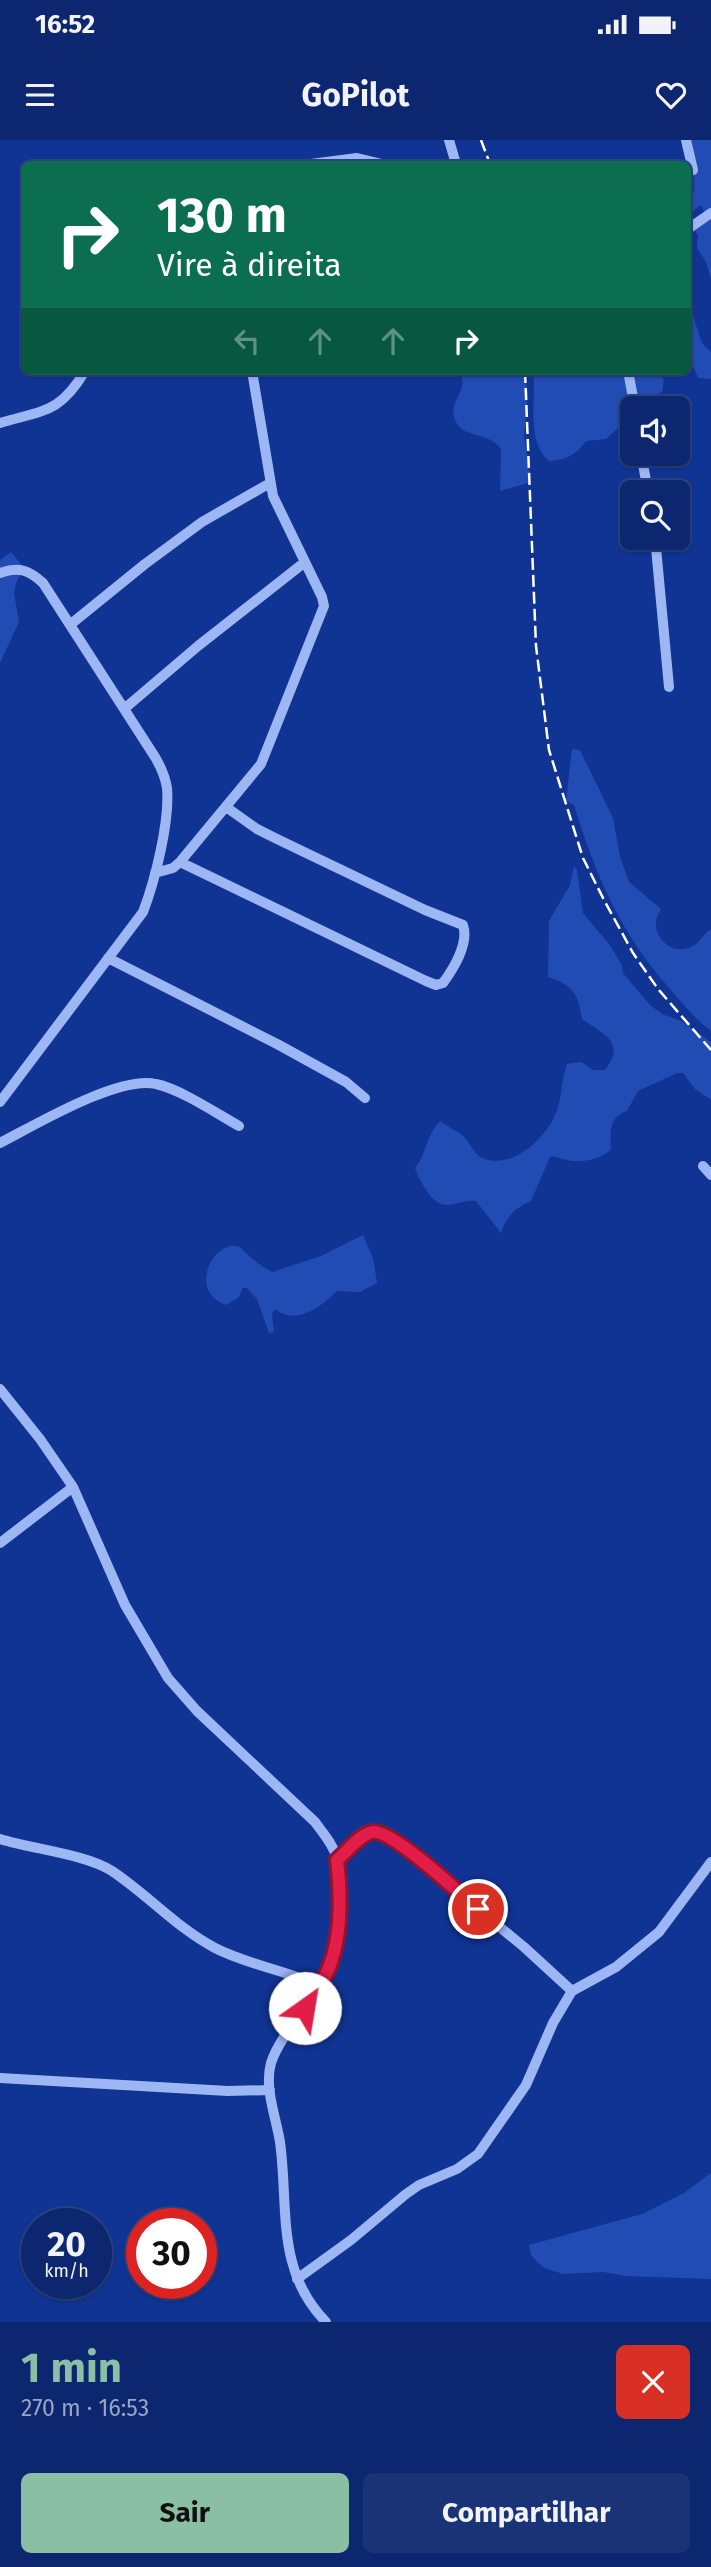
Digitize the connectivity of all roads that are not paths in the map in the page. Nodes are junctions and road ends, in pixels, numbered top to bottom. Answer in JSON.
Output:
{"nodes":[{"id":1,"x":449,"y":140,"type":"edge"},
{"id":2,"x":686,"y":140,"type":"edge"},
{"id":3,"x":334,"y":161,"type":"edge"},
{"id":4,"x":369,"y":161,"type":"edge"},
{"id":5,"x":455,"y":161,"type":"edge"},
{"id":6,"x":691,"y":161,"type":"edge"},
{"id":7,"x":691,"y":161,"type":"edge"},
{"id":8,"x":693,"y":170,"type":"dead end"},
{"id":9,"x":711,"y":214,"type":"edge"},
{"id":10,"x":691,"y":227,"type":"edge"},
{"id":11,"x":82,"y":375,"type":"edge"},
{"id":12,"x":253,"y":375,"type":"edge"},
{"id":13,"x":629,"y":375,"type":"edge"},
{"id":14,"x":633,"y":396,"type":"edge"},
{"id":15,"x":0,"y":423,"type":"edge"},
{"id":16,"x":270,"y":483,"type":"junction"},
{"id":17,"x":656,"y":550,"type":"edge"},
{"id":18,"x":305,"y":562,"type":"junction"},
{"id":19,"x":0,"y":573,"type":"edge"},
{"id":20,"x":71,"y":624,"type":"junction"},
{"id":21,"x":669,"y":687,"type":"dead end"},
{"id":22,"x":124,"y":709,"type":"junction"},
{"id":23,"x":226,"y":807,"type":"junction"},
{"id":24,"x":180,"y":862,"type":"junction"},
{"id":25,"x":155,"y":873,"type":"junction"},
{"id":26,"x":108,"y":958,"type":"junction"},
{"id":27,"x":365,"y":1098,"type":"dead end"},
{"id":28,"x":0,"y":1102,"type":"edge"},
{"id":29,"x":239,"y":1126,"type":"dead end"},
{"id":30,"x":0,"y":1143,"type":"edge"},
{"id":31,"x":0,"y":1389,"type":"edge"},
{"id":32,"x":73,"y":1487,"type":"junction"},
{"id":33,"x":0,"y":1543,"type":"edge"},
{"id":34,"x":0,"y":1839,"type":"edge"},
{"id":35,"x":337,"y":1860,"type":"junction"},
{"id":36,"x":711,"y":1862,"type":"edge"},
{"id":37,"x":320,"y":1986,"type":"junction"},
{"id":38,"x":572,"y":1991,"type":"junction"},
{"id":39,"x":0,"y":2078,"type":"edge"},
{"id":40,"x":270,"y":2091,"type":"junction"},
{"id":41,"x":297,"y":2279,"type":"junction"},
{"id":42,"x":326,"y":2322,"type":"edge"}],
"edges":[{"from":1,"to":5,"type":"street"},
{"from":2,"to":6,"type":"street"},
{"from":3,"to":4,"type":"street"},
{"from":7,"to":8,"type":"street"},
{"from":9,"to":10,"type":"street"},
{"from":11,"to":15,"type":"street"},
{"from":12,"to":16,"type":"street"},
{"from":13,"to":14,"type":"street"},
{"from":16,"to":18,"type":"street"},
{"from":16,"to":20,"type":"street"},
{"from":17,"to":21,"type":"street"},
{"from":18,"to":22,"type":"street"},
{"from":18,"to":23,"type":"street"},
{"from":19,"to":20,"type":"street"},
{"from":20,"to":22,"type":"street"},
{"from":22,"to":25,"type":"street"},
{"from":23,"to":24,"type":"street"},
{"from":23,"to":24,"type":"street"},
{"from":24,"to":25,"type":"street"},
{"from":25,"to":26,"type":"street"},
{"from":26,"to":27,"type":"street"},
{"from":26,"to":28,"type":"street"},
{"from":29,"to":30,"type":"street"},
{"from":31,"to":32,"type":"street"},
{"from":32,"to":33,"type":"street"},
{"from":32,"to":35,"type":"street"},
{"from":34,"to":37,"type":"street"},
{"from":35,"to":37,"type":"street"},
{"from":35,"to":38,"type":"street"},
{"from":36,"to":38,"type":"street"},
{"from":37,"to":40,"type":"street"},
{"from":38,"to":41,"type":"street"},
{"from":39,"to":40,"type":"street"},
{"from":40,"to":41,"type":"street"},
{"from":41,"to":42,"type":"street"}]}
